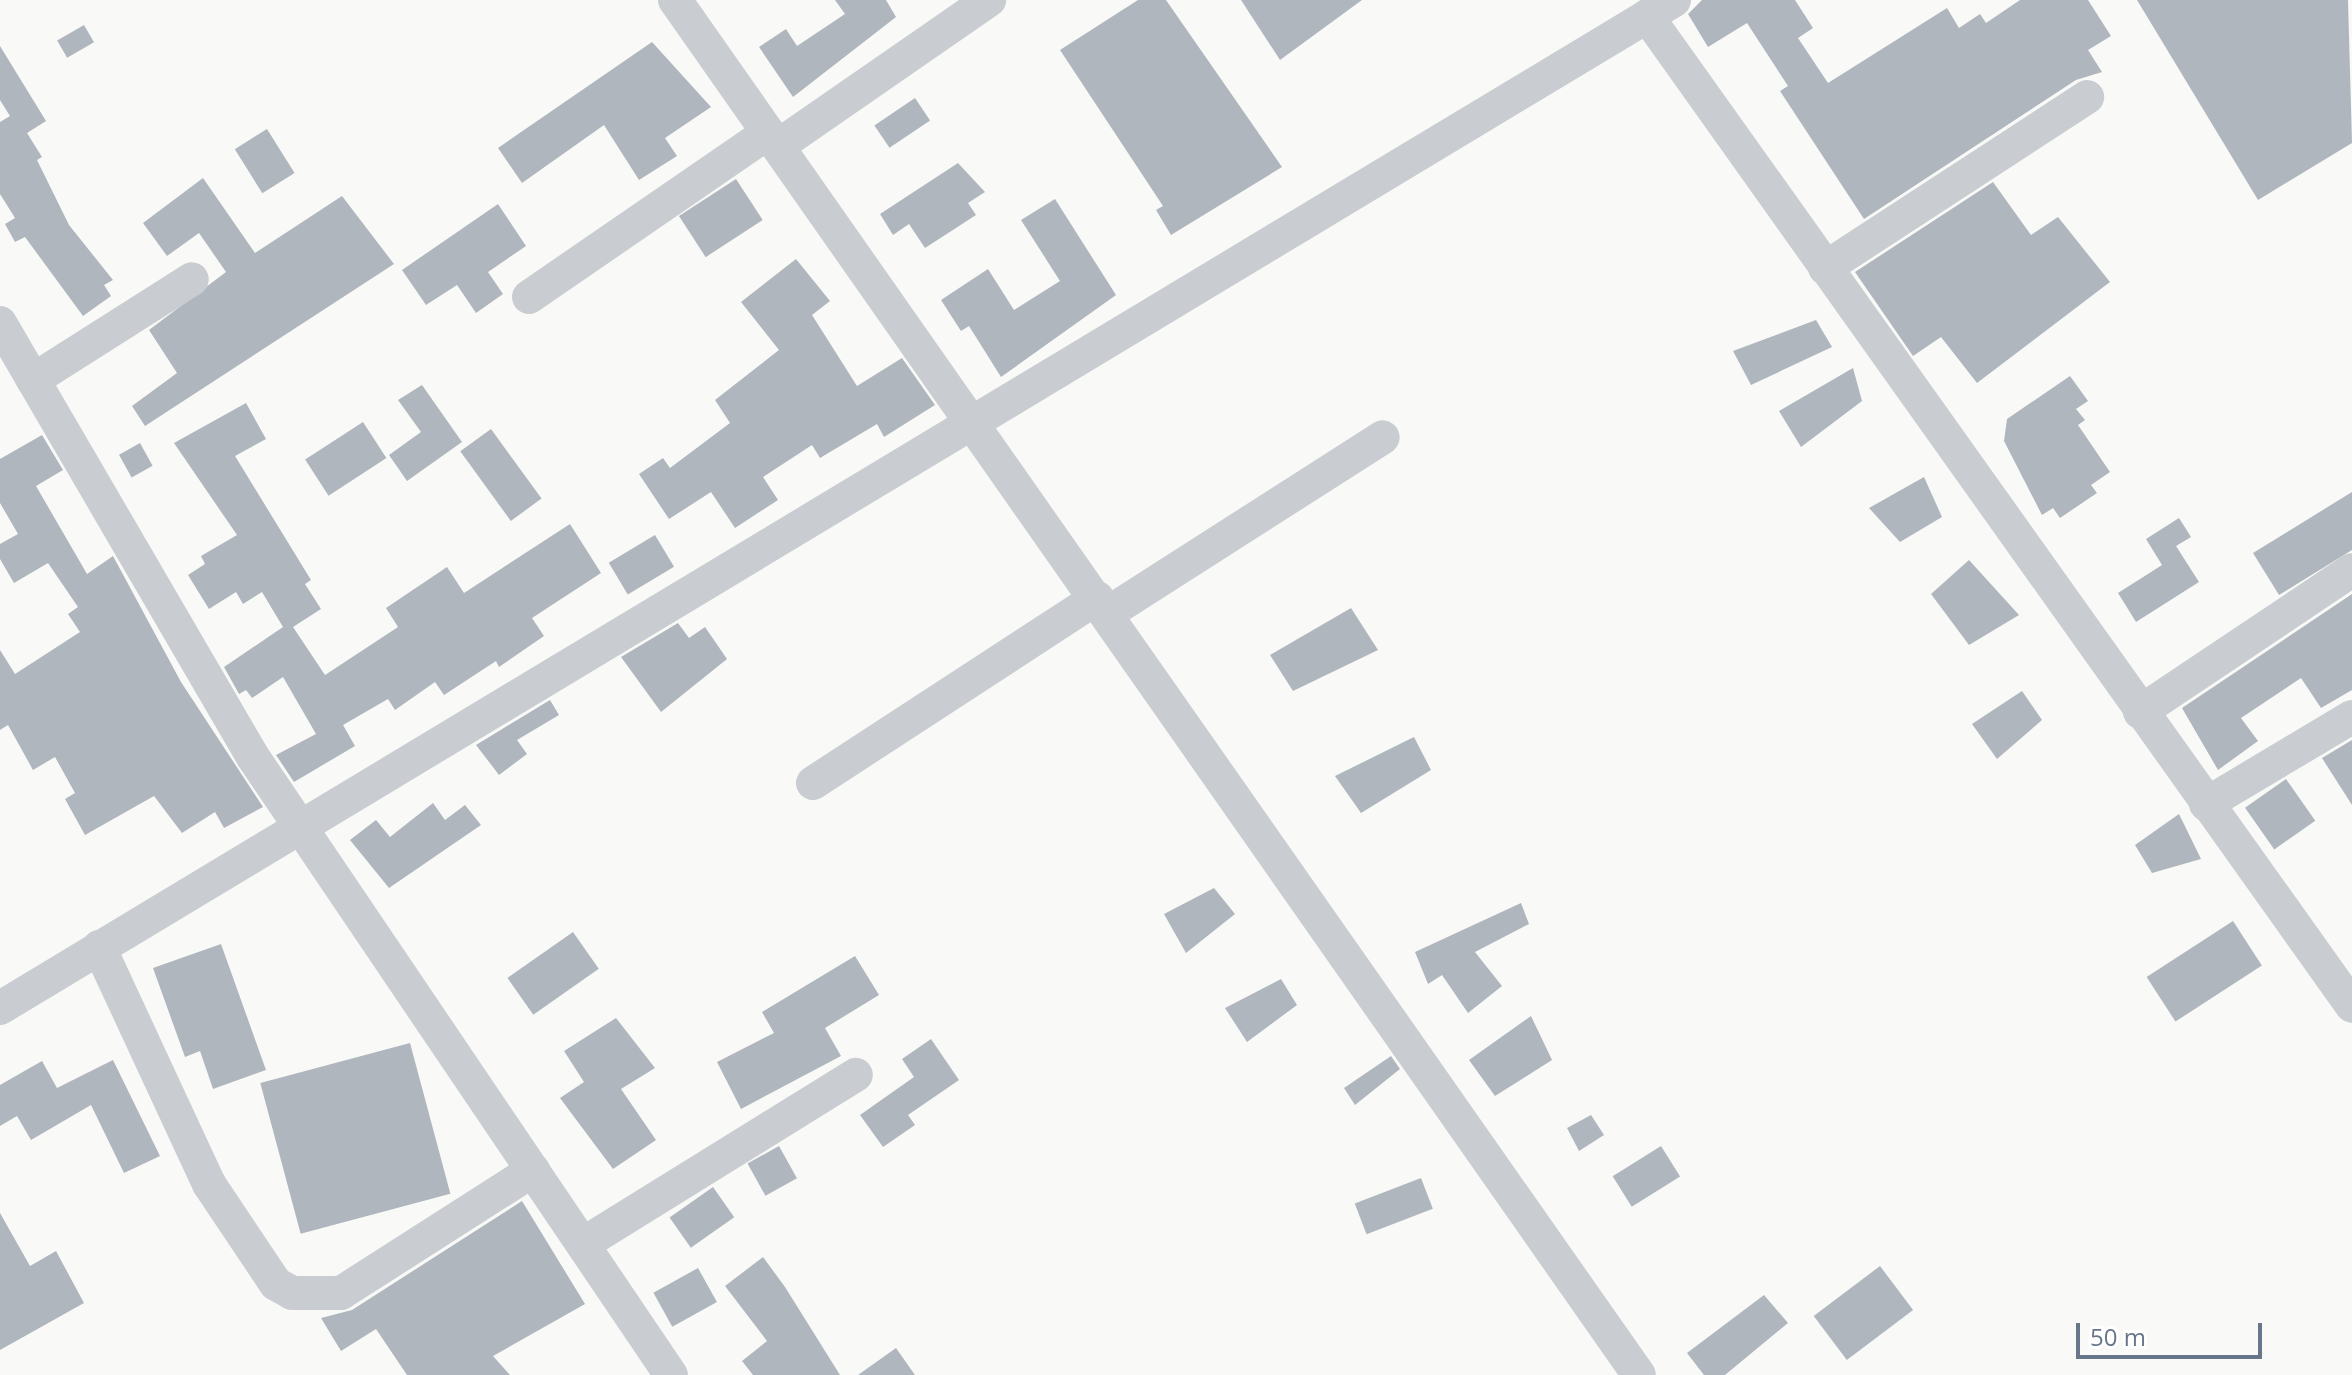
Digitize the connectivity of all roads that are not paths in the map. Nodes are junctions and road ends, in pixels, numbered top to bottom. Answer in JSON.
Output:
{"nodes":[{"id":1,"x":675,"y":0,"type":"edge"},
{"id":2,"x":989,"y":0,"type":"edge"},
{"id":3,"x":1664,"y":5,"type":"edge"},
{"id":4,"x":2087,"y":97,"type":"dead end"},
{"id":5,"x":773,"y":139,"type":"junction"},
{"id":6,"x":1825,"y":268,"type":"junction"},
{"id":7,"x":192,"y":279,"type":"dead end"},
{"id":8,"x":529,"y":297,"type":"dead end"},
{"id":9,"x":0,"y":323,"type":"edge"},
{"id":10,"x":33,"y":380,"type":"junction"},
{"id":11,"x":968,"y":422,"type":"junction"},
{"id":12,"x":1383,"y":437,"type":"dead end"},
{"id":13,"x":2352,"y":570,"type":"edge"},
{"id":14,"x":1102,"y":606,"type":"junction"},
{"id":15,"x":2140,"y":712,"type":"junction"},
{"id":16,"x":2352,"y":717,"type":"edge"},
{"id":17,"x":813,"y":783,"type":"dead end"},
{"id":18,"x":2206,"y":804,"type":"junction"},
{"id":19,"x":300,"y":829,"type":"junction"},
{"id":20,"x":99,"y":947,"type":"junction"},
{"id":21,"x":2352,"y":1006,"type":"edge"},
{"id":22,"x":0,"y":1008,"type":"edge"},
{"id":23,"x":856,"y":1075,"type":"dead end"},
{"id":24,"x":533,"y":1170,"type":"junction"},
{"id":25,"x":583,"y":1244,"type":"junction"},
{"id":26,"x":671,"y":1375,"type":"edge"},
{"id":27,"x":1639,"y":1375,"type":"edge"}],
"edges":[{"from":1,"to":5,"type":"street"},
{"from":2,"to":5,"type":"street"},
{"from":3,"to":6,"type":"street"},
{"from":3,"to":11,"type":"street"},
{"from":4,"to":6,"type":"street"},
{"from":5,"to":8,"type":"street"},
{"from":5,"to":11,"type":"street"},
{"from":6,"to":15,"type":"street"},
{"from":7,"to":10,"type":"street"},
{"from":9,"to":10,"type":"street"},
{"from":10,"to":19,"type":"street"},
{"from":11,"to":14,"type":"street"},
{"from":11,"to":19,"type":"street"},
{"from":12,"to":14,"type":"street"},
{"from":13,"to":15,"type":"street"},
{"from":14,"to":17,"type":"street"},
{"from":14,"to":27,"type":"street"},
{"from":15,"to":18,"type":"street"},
{"from":16,"to":18,"type":"street"},
{"from":18,"to":21,"type":"street"},
{"from":19,"to":20,"type":"street"},
{"from":19,"to":24,"type":"street"},
{"from":20,"to":22,"type":"street"},
{"from":20,"to":24,"type":"street"},
{"from":23,"to":25,"type":"street"},
{"from":24,"to":25,"type":"street"},
{"from":25,"to":26,"type":"street"}]}
